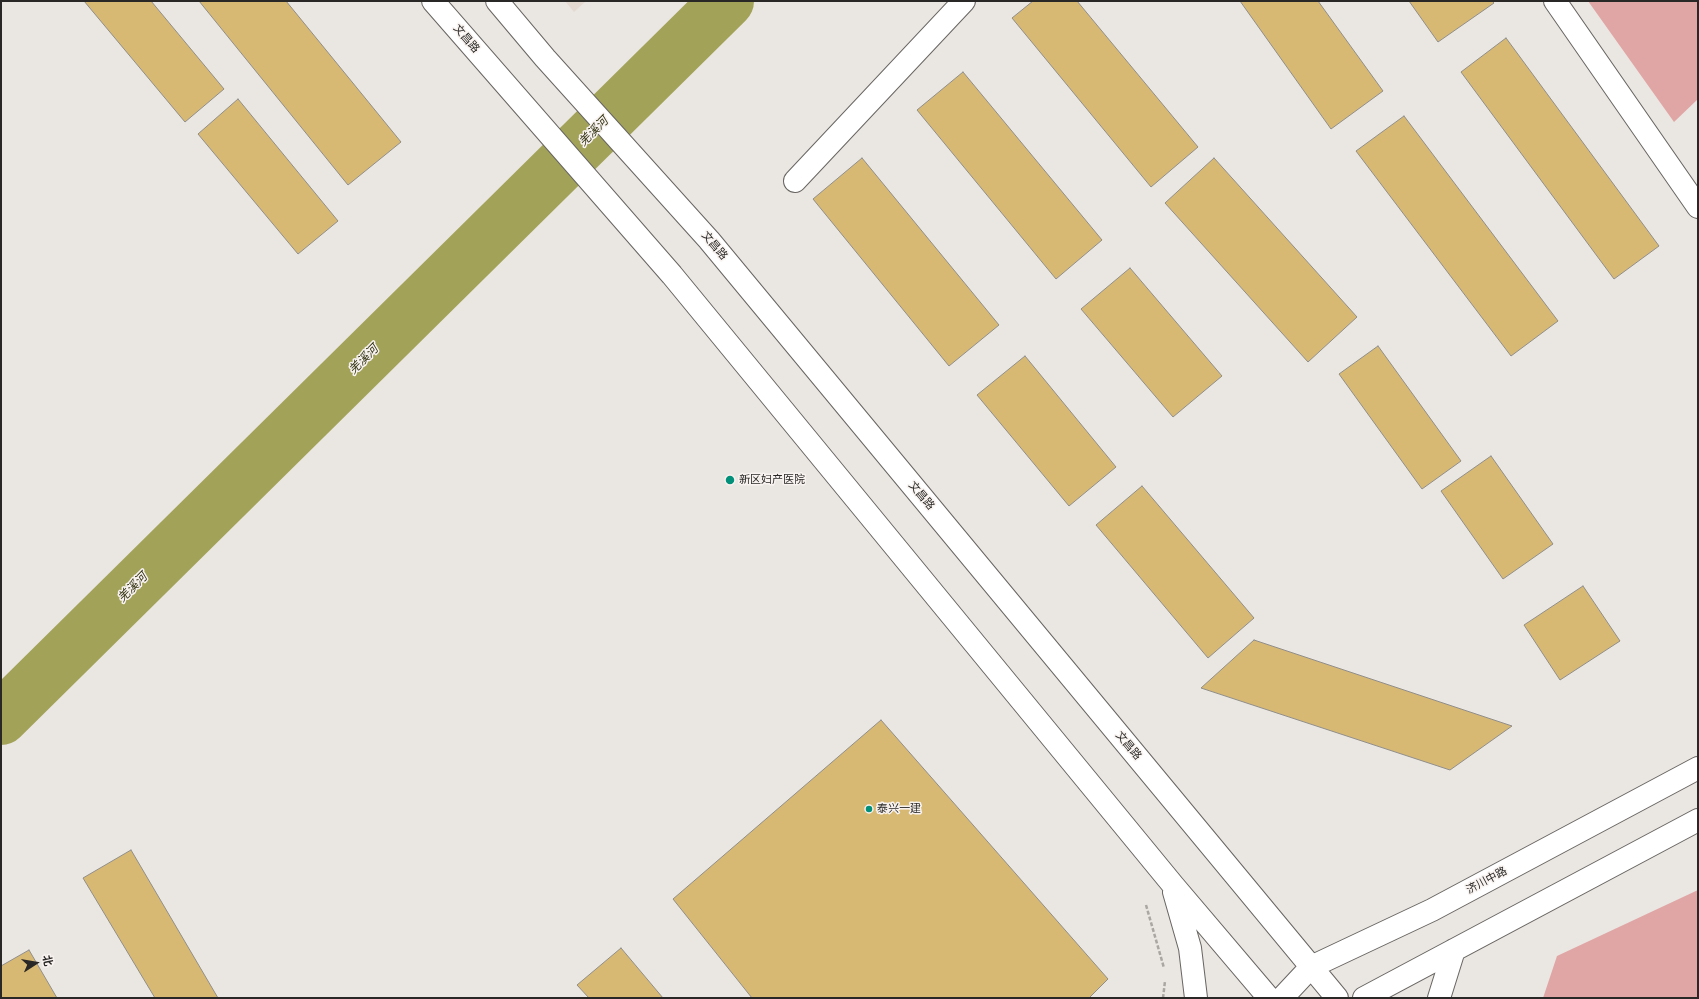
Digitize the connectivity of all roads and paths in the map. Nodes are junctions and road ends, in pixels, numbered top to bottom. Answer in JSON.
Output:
{"nodes":[{"id":1,"x":433,"y":1,"type":"edge"},
{"id":2,"x":497,"y":1,"type":"edge"},
{"id":3,"x":964,"y":1,"type":"edge"},
{"id":4,"x":1555,"y":1,"type":"edge"},
{"id":5,"x":795,"y":181,"type":"dead end"},
{"id":6,"x":1698,"y":207,"type":"edge"},
{"id":7,"x":1698,"y":768,"type":"edge"},
{"id":8,"x":1698,"y":820,"type":"edge"},
{"id":9,"x":1172,"y":885,"type":"junction"},
{"id":10,"x":1146,"y":905,"type":"dead end"},
{"id":11,"x":1454,"y":950,"type":"junction"},
{"id":12,"x":1311,"y":967,"type":"junction"},
{"id":13,"x":1164,"y":969,"type":"dead end"},
{"id":14,"x":1166,"y":976,"type":"dead end"},
{"id":15,"x":1164,"y":998,"type":"edge"},
{"id":16,"x":1196,"y":998,"type":"edge"},
{"id":17,"x":1269,"y":998,"type":"edge"},
{"id":18,"x":1282,"y":998,"type":"edge"},
{"id":19,"x":1337,"y":998,"type":"edge"},
{"id":20,"x":1364,"y":998,"type":"edge"},
{"id":21,"x":1439,"y":998,"type":"edge"}],
"edges":[{"from":1,"to":9,"type":"main road","name":"文昌路"},
{"from":2,"to":12,"type":"main road","name":"文昌路"},
{"from":3,"to":5,"type":"main road"},
{"from":4,"to":6,"type":"main road"},
{"from":7,"to":12,"type":"main road","name":"济川中路"},
{"from":8,"to":11,"type":"main road"},
{"from":9,"to":16,"type":"main road"},
{"from":9,"to":17,"type":"main road","name":"文昌路"},
{"from":10,"to":13,"type":"path"},
{"from":11,"to":20,"type":"main road"},
{"from":11,"to":21,"type":"main road"},
{"from":12,"to":18,"type":"main road","name":"济川中路"},
{"from":12,"to":19,"type":"main road","name":"文昌路"},
{"from":14,"to":15,"type":"path"}]}
